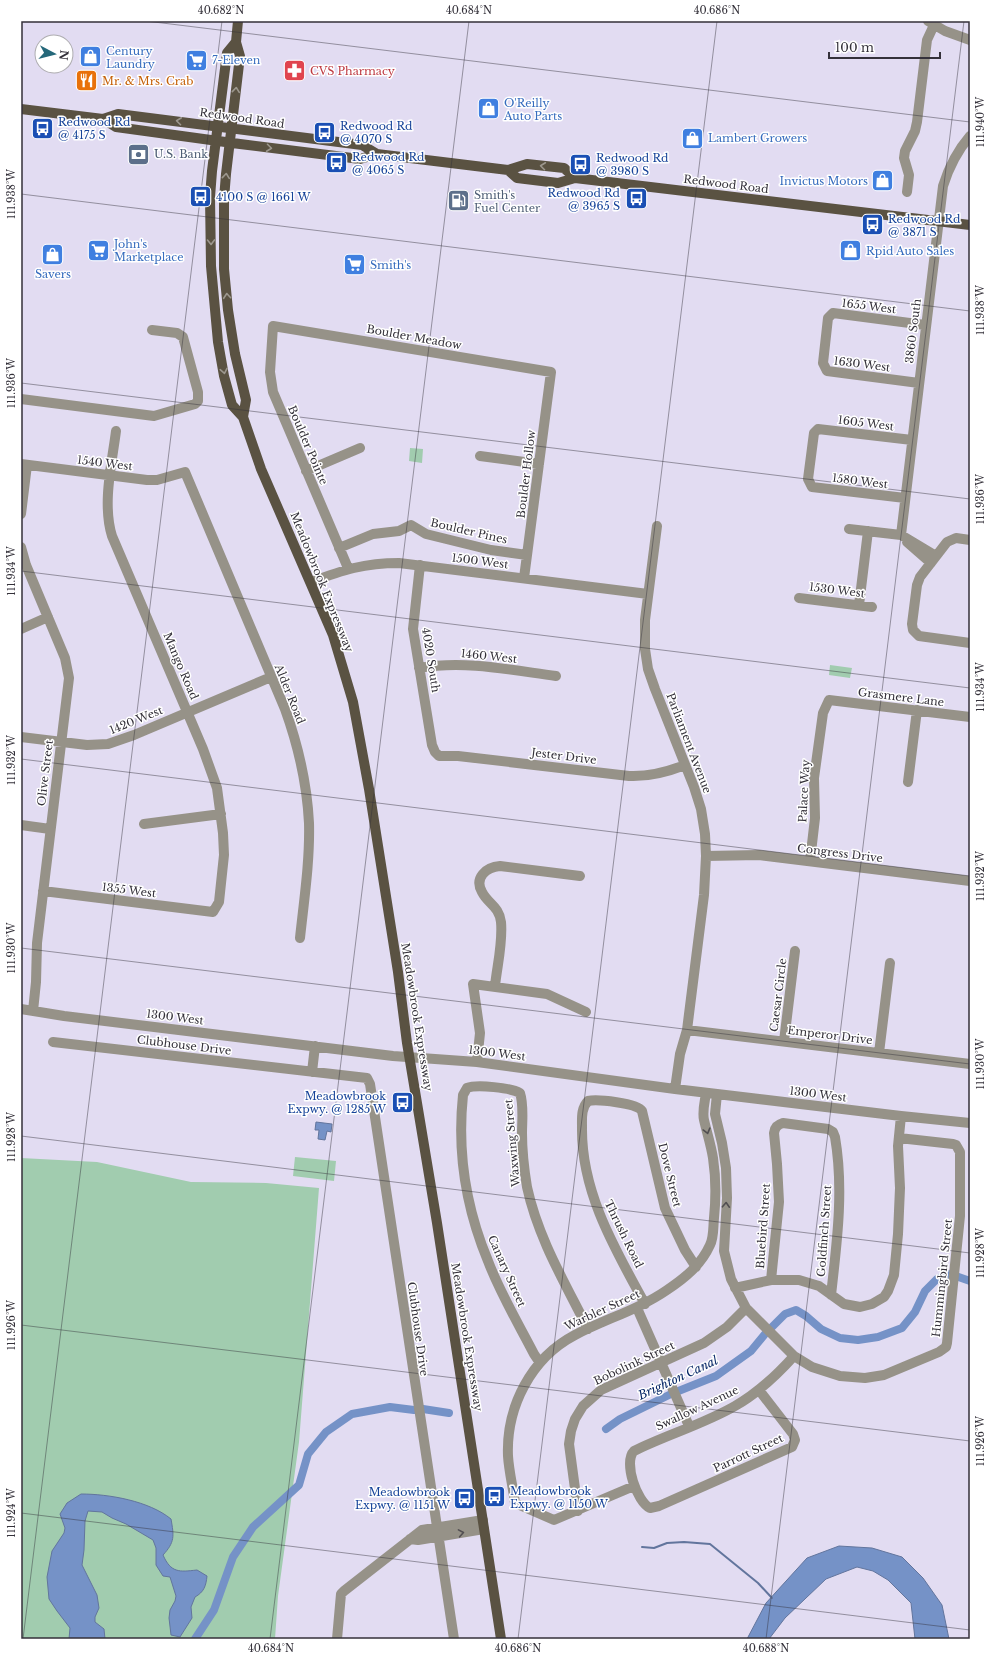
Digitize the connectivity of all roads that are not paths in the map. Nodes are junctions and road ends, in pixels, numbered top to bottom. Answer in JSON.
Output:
{"nodes":[{"id":1,"x":238,"y":21,"type":"edge"},
{"id":2,"x":931,"y":23,"type":"edge"},
{"id":3,"x":970,"y":40,"type":"edge"},
{"id":4,"x":236,"y":42,"type":"junction"},
{"id":5,"x":21,"y":109,"type":"edge"},
{"id":6,"x":103,"y":119,"type":"junction"},
{"id":7,"x":218,"y":126,"type":"junction"},
{"id":8,"x":232,"y":129,"type":"junction"},
{"id":9,"x":216,"y":140,"type":"junction"},
{"id":10,"x":968,"y":141,"type":"edge"},
{"id":11,"x":230,"y":142,"type":"junction"},
{"id":12,"x":377,"y":154,"type":"junction"},
{"id":13,"x":508,"y":170,"type":"junction"},
{"id":14,"x":575,"y":178,"type":"junction"},
{"id":15,"x":907,"y":192,"type":"dead end"},
{"id":16,"x":938,"y":221,"type":"junction"},
{"id":17,"x":970,"y":225,"type":"edge"},
{"id":18,"x":214,"y":310,"type":"junction"},
{"id":19,"x":925,"y":324,"type":"junction"},
{"id":20,"x":273,"y":326,"type":"joint"},
{"id":21,"x":152,"y":330,"type":"dead end"},
{"id":22,"x":235,"y":354,"type":"junction"},
{"id":23,"x":827,"y":371,"type":"joint"},
{"id":24,"x":550,"y":372,"type":"joint"},
{"id":25,"x":919,"y":383,"type":"junction"},
{"id":26,"x":21,"y":399,"type":"edge"},
{"id":27,"x":243,"y":417,"type":"junction"},
{"id":28,"x":116,"y":431,"type":"dead end"},
{"id":29,"x":912,"y":440,"type":"junction"},
{"id":30,"x":360,"y":448,"type":"dead end"},
{"id":31,"x":480,"y":456,"type":"dead end"},
{"id":32,"x":539,"y":464,"type":"junction"},
{"id":33,"x":24,"y":465,"type":"edge"},
{"id":34,"x":306,"y":471,"type":"junction"},
{"id":35,"x":185,"y":472,"type":"joint"},
{"id":36,"x":111,"y":476,"type":"junction"},
{"id":37,"x":812,"y":487,"type":"joint"},
{"id":38,"x":905,"y":498,"type":"junction"},
{"id":39,"x":21,"y":514,"type":"edge"},
{"id":40,"x":657,"y":526,"type":"dead end"},
{"id":41,"x":849,"y":529,"type":"dead end"},
{"id":42,"x":868,"y":531,"type":"junction"},
{"id":43,"x":900,"y":535,"type":"junction"},
{"id":44,"x":970,"y":540,"type":"edge"},
{"id":45,"x":21,"y":547,"type":"edge"},
{"id":46,"x":339,"y":548,"type":"junction"},
{"id":47,"x":527,"y":555,"type":"junction"},
{"id":48,"x":934,"y":560,"type":"junction"},
{"id":49,"x":420,"y":565,"type":"junction"},
{"id":50,"x":348,"y":568,"type":"junction"},
{"id":51,"x":524,"y":578,"type":"junction"},
{"id":52,"x":311,"y":582,"type":"junction"},
{"id":53,"x":648,"y":594,"type":"junction"},
{"id":54,"x":799,"y":598,"type":"dead end"},
{"id":55,"x":859,"y":605,"type":"junction"},
{"id":56,"x":872,"y":607,"type":"dead end"},
{"id":57,"x":48,"y":617,"type":"junction"},
{"id":58,"x":21,"y":629,"type":"edge"},
{"id":59,"x":970,"y":643,"type":"edge"},
{"id":60,"x":419,"y":668,"type":"junction"},
{"id":61,"x":556,"y":676,"type":"dead end"},
{"id":62,"x":271,"y":677,"type":"junction"},
{"id":63,"x":829,"y":700,"type":"joint"},
{"id":64,"x":917,"y":710,"type":"junction"},
{"id":65,"x":188,"y":712,"type":"junction"},
{"id":66,"x":970,"y":717,"type":"edge"},
{"id":67,"x":21,"y":737,"type":"edge"},
{"id":68,"x":61,"y":742,"type":"junction"},
{"id":69,"x":439,"y":756,"type":"joint"},
{"id":70,"x":685,"y":765,"type":"junction"},
{"id":71,"x":908,"y":782,"type":"dead end"},
{"id":72,"x":221,"y":814,"type":"junction"},
{"id":73,"x":144,"y":824,"type":"dead end"},
{"id":74,"x":21,"y":825,"type":"edge"},
{"id":75,"x":50,"y":829,"type":"junction"},
{"id":76,"x":706,"y":856,"type":"junction"},
{"id":77,"x":810,"y":861,"type":"junction"},
{"id":78,"x":580,"y":876,"type":"dead end"},
{"id":79,"x":970,"y":881,"type":"edge"},
{"id":80,"x":43,"y":892,"type":"junction"},
{"id":81,"x":213,"y":912,"type":"joint"},
{"id":82,"x":300,"y":938,"type":"dead end"},
{"id":83,"x":795,"y":951,"type":"dead end"},
{"id":84,"x":890,"y":963,"type":"dead end"},
{"id":85,"x":495,"y":986,"type":"junction"},
{"id":86,"x":21,"y":1009,"type":"edge"},
{"id":87,"x":33,"y":1011,"type":"junction"},
{"id":88,"x":586,"y":1012,"type":"dead end"},
{"id":89,"x":687,"y":1030,"type":"junction"},
{"id":90,"x":784,"y":1041,"type":"junction"},
{"id":91,"x":53,"y":1042,"type":"dead end"},
{"id":92,"x":315,"y":1046,"type":"junction"},
{"id":93,"x":879,"y":1053,"type":"junction"},
{"id":94,"x":410,"y":1056,"type":"junction"},
{"id":95,"x":477,"y":1062,"type":"junction"},
{"id":96,"x":970,"y":1064,"type":"edge"},
{"id":97,"x":312,"y":1072,"type":"junction"},
{"id":98,"x":467,"y":1088,"type":"joint"},
{"id":99,"x":675,"y":1089,"type":"junction"},
{"id":100,"x":706,"y":1093,"type":"junction"},
{"id":101,"x":717,"y":1094,"type":"junction"},
{"id":102,"x":588,"y":1101,"type":"joint"},
{"id":103,"x":901,"y":1116,"type":"junction"},
{"id":104,"x":970,"y":1123,"type":"edge"},
{"id":105,"x":777,"y":1126,"type":"joint"},
{"id":106,"x":899,"y":1138,"type":"junction"},
{"id":107,"x":696,"y":1267,"type":"junction"},
{"id":108,"x":771,"y":1280,"type":"junction"},
{"id":109,"x":735,"y":1288,"type":"junction"},
{"id":110,"x":831,"y":1295,"type":"junction"},
{"id":111,"x":641,"y":1306,"type":"junction"},
{"id":112,"x":746,"y":1308,"type":"junction"},
{"id":113,"x":588,"y":1329,"type":"junction"},
{"id":114,"x":794,"y":1356,"type":"junction"},
{"id":115,"x":540,"y":1363,"type":"junction"},
{"id":116,"x":662,"y":1363,"type":"junction"},
{"id":117,"x":759,"y":1390,"type":"junction"},
{"id":118,"x":689,"y":1426,"type":"junction"},
{"id":119,"x":634,"y":1486,"type":"junction"},
{"id":120,"x":650,"y":1508,"type":"joint"},
{"id":121,"x":578,"y":1511,"type":"junction"},
{"id":122,"x":483,"y":1525,"type":"junction"},
{"id":123,"x":437,"y":1527,"type":"junction"},
{"id":124,"x":439,"y":1538,"type":"junction"},
{"id":125,"x":410,"y":1539,"type":"junction"},
{"id":126,"x":337,"y":1639,"type":"edge"},
{"id":127,"x":454,"y":1639,"type":"edge"},
{"id":128,"x":501,"y":1639,"type":"edge"}],
"edges":[{"from":1,"to":4,"type":"main road"},
{"from":2,"to":3,"type":"street"},
{"from":2,"to":15,"type":"street"},
{"from":4,"to":7,"type":"main road","name":"Meadowbrook Expressway"},
{"from":8,"to":4,"type":"main road","name":"Meadowbrook Expressway","one_way":true},
{"from":5,"to":6,"type":"main road","name":"Redwood Road"},
{"from":7,"to":6,"type":"main road","name":"Redwood Road","one_way":true},
{"from":6,"to":9,"type":"main road","name":"Redwood Road"},
{"from":7,"to":8,"type":"main road","name":"Redwood Road"},
{"from":7,"to":9,"type":"main road","name":"Meadowbrook Expressway"},
{"from":8,"to":11,"type":"main road","name":"Meadowbrook Expressway"},
{"from":8,"to":12,"type":"main road","name":"Redwood Road"},
{"from":9,"to":11,"type":"main road","name":"Redwood Road"},
{"from":9,"to":18,"type":"main road","name":"Meadowbrook Expressway","one_way":true},
{"from":10,"to":16,"type":"street","name":"3860 South"},
{"from":11,"to":12,"type":"main road","name":"Redwood Road","one_way":true},
{"from":22,"to":11,"type":"main road","name":"Meadowbrook Expressway","one_way":true},
{"from":12,"to":13,"type":"main road","name":"Redwood Road"},
{"from":13,"to":14,"type":"main road","name":"Redwood Road"},
{"from":14,"to":13,"type":"main road","name":"Redwood Road","one_way":true},
{"from":14,"to":16,"type":"main road","name":"Redwood Road"},
{"from":16,"to":17,"type":"main road","name":"Redwood Road"},
{"from":16,"to":19,"type":"street","name":"3860 South"},
{"from":18,"to":22,"type":"main road"},
{"from":18,"to":27,"type":"main road","name":"Meadowbrook Expressway","one_way":true},
{"from":19,"to":23,"type":"street","name":"1655 West"},
{"from":19,"to":25,"type":"street","name":"3860 South"},
{"from":20,"to":24,"type":"street","name":"Boulder Meadow"},
{"from":20,"to":34,"type":"street","name":"Boulder Pointe"},
{"from":21,"to":26,"type":"street"},
{"from":22,"to":27,"type":"main road","name":"Meadowbrook Expressway"},
{"from":23,"to":25,"type":"street","name":"1630 West"},
{"from":24,"to":32,"type":"street","name":"Boulder Hollow"},
{"from":25,"to":29,"type":"street","name":"3860 South"},
{"from":27,"to":52,"type":"main road","name":"Meadowbrook Expressway"},
{"from":28,"to":36,"type":"street","name":"Mango Road"},
{"from":29,"to":37,"type":"street","name":"1605 West"},
{"from":29,"to":38,"type":"street","name":"3860 South"},
{"from":30,"to":34,"type":"street"},
{"from":31,"to":32,"type":"street"},
{"from":32,"to":47,"type":"street","name":"Boulder Hollow"},
{"from":33,"to":36,"type":"street","name":"1540 West"},
{"from":33,"to":39,"type":"street"},
{"from":34,"to":46,"type":"street","name":"Boulder Pointe"},
{"from":35,"to":36,"type":"street","name":"1540 West"},
{"from":35,"to":62,"type":"street","name":"Alder Road"},
{"from":36,"to":65,"type":"street","name":"Mango Road"},
{"from":37,"to":38,"type":"street","name":"1580 West"},
{"from":38,"to":43,"type":"street","name":"3860 South"},
{"from":40,"to":53,"type":"street","name":"Parliament Avenue"},
{"from":41,"to":42,"type":"street"},
{"from":42,"to":43,"type":"street"},
{"from":42,"to":55,"type":"street"},
{"from":43,"to":48,"type":"street"},
{"from":44,"to":48,"type":"street"},
{"from":45,"to":57,"type":"street","name":"Olive Street"},
{"from":46,"to":47,"type":"street","name":"Boulder Pines"},
{"from":46,"to":50,"type":"street","name":"Boulder Pointe"},
{"from":47,"to":51,"type":"street","name":"Boulder Hollow"},
{"from":48,"to":59,"type":"street"},
{"from":49,"to":50,"type":"street","name":"1500 West"},
{"from":49,"to":51,"type":"street","name":"1500 West"},
{"from":49,"to":60,"type":"street","name":"4020 South"},
{"from":50,"to":52,"type":"street","name":"1500 West"},
{"from":51,"to":53,"type":"street","name":"1500 West"},
{"from":52,"to":94,"type":"main road","name":"Meadowbrook Expressway"},
{"from":53,"to":70,"type":"street","name":"Parliament Avenue"},
{"from":54,"to":55,"type":"street","name":"1530 West"},
{"from":55,"to":56,"type":"street","name":"1530 West"},
{"from":57,"to":58,"type":"street"},
{"from":57,"to":68,"type":"street","name":"Olive Street"},
{"from":60,"to":61,"type":"street","name":"1460 West"},
{"from":60,"to":69,"type":"street","name":"4020 South"},
{"from":62,"to":65,"type":"street","name":"1420 West"},
{"from":62,"to":82,"type":"street","name":"Alder Road"},
{"from":63,"to":64,"type":"street","name":"Grasmere Lane"},
{"from":63,"to":77,"type":"street","name":"Palace Way"},
{"from":64,"to":66,"type":"street","name":"Grasmere Lane"},
{"from":64,"to":71,"type":"street"},
{"from":65,"to":68,"type":"street","name":"1420 West"},
{"from":65,"to":72,"type":"street","name":"Mango Road"},
{"from":67,"to":68,"type":"street","name":"1420 West"},
{"from":68,"to":75,"type":"street","name":"Olive Street"},
{"from":69,"to":70,"type":"street","name":"Jester Drive"},
{"from":70,"to":76,"type":"street","name":"Parliament Avenue"},
{"from":72,"to":73,"type":"street"},
{"from":72,"to":81,"type":"street","name":"Mango Road"},
{"from":74,"to":75,"type":"street"},
{"from":75,"to":80,"type":"street","name":"Olive Street"},
{"from":76,"to":77,"type":"street","name":"Congress Drive"},
{"from":76,"to":89,"type":"street","name":"Parliament Avenue"},
{"from":77,"to":79,"type":"street","name":"Congress Drive"},
{"from":78,"to":85,"type":"street"},
{"from":80,"to":81,"type":"street","name":"1355 West"},
{"from":80,"to":87,"type":"street","name":"Olive Street"},
{"from":83,"to":90,"type":"street","name":"Caesar Circle"},
{"from":84,"to":93,"type":"street"},
{"from":85,"to":88,"type":"street"},
{"from":85,"to":95,"type":"street"},
{"from":86,"to":87,"type":"street","name":"1300 West"},
{"from":87,"to":92,"type":"street","name":"1300 West"},
{"from":89,"to":90,"type":"street","name":"Emperor Drive"},
{"from":89,"to":99,"type":"street","name":"Parliament Avenue"},
{"from":90,"to":93,"type":"street","name":"Emperor Drive"},
{"from":91,"to":97,"type":"street","name":"Clubhouse Drive"},
{"from":92,"to":94,"type":"street","name":"1300 West"},
{"from":92,"to":97,"type":"street"},
{"from":93,"to":96,"type":"street","name":"Emperor Drive"},
{"from":94,"to":95,"type":"street","name":"1300 West"},
{"from":94,"to":122,"type":"main road","name":"Meadowbrook Expressway"},
{"from":95,"to":99,"type":"street","name":"1300 West"},
{"from":97,"to":123,"type":"street","name":"Clubhouse Drive"},
{"from":98,"to":113,"type":"street","name":"Waxwing Street"},
{"from":98,"to":115,"type":"street","name":"Canary Street"},
{"from":99,"to":100,"type":"street","name":"1300 West"},
{"from":100,"to":101,"type":"street","name":"1300 West"},
{"from":100,"to":107,"type":"street","name":"Warbler Street","one_way":true},
{"from":101,"to":103,"type":"street","name":"1300 West"},
{"from":109,"to":101,"type":"street","name":"Hummingbird Street","one_way":true},
{"from":102,"to":107,"type":"street","name":"Dove Street"},
{"from":102,"to":111,"type":"street","name":"Thrush Road"},
{"from":103,"to":104,"type":"street","name":"1300 West"},
{"from":103,"to":106,"type":"street"},
{"from":105,"to":108,"type":"street","name":"Bluebird Street"},
{"from":105,"to":110,"type":"street","name":"Goldfinch Street"},
{"from":106,"to":110,"type":"street"},
{"from":106,"to":114,"type":"street","name":"Hummingbird Street"},
{"from":107,"to":111,"type":"street","name":"Warbler Street"},
{"from":108,"to":109,"type":"street"},
{"from":108,"to":110,"type":"street"},
{"from":109,"to":112,"type":"street","name":"Hummingbird Street"},
{"from":111,"to":113,"type":"street","name":"Warbler Street"},
{"from":111,"to":116,"type":"street","name":"Thrush Road"},
{"from":112,"to":114,"type":"street","name":"Hummingbird Street"},
{"from":112,"to":116,"type":"street","name":"Bobolink Street"},
{"from":113,"to":115,"type":"street","name":"Warbler Street"},
{"from":114,"to":117,"type":"street","name":"Swallow Avenue"},
{"from":115,"to":121,"type":"street","name":"Warbler Street"},
{"from":116,"to":118,"type":"street","name":"Thrush Road"},
{"from":116,"to":121,"type":"street","name":"Bobolink Street"},
{"from":117,"to":118,"type":"street","name":"Swallow Avenue"},
{"from":117,"to":120,"type":"street","name":"Parrott Street"},
{"from":118,"to":119,"type":"street","name":"Swallow Avenue"},
{"from":119,"to":120,"type":"street","name":"Swallow Avenue"},
{"from":119,"to":121,"type":"street"},
{"from":122,"to":123,"type":"street"},
{"from":124,"to":122,"type":"street","one_way":true},
{"from":122,"to":128,"type":"main road","name":"Meadowbrook Expressway"},
{"from":123,"to":124,"type":"street","name":"Clubhouse Drive"},
{"from":123,"to":125,"type":"street"},
{"from":124,"to":125,"type":"street"},
{"from":124,"to":127,"type":"street","name":"Clubhouse Drive"},
{"from":125,"to":126,"type":"street"}]}
